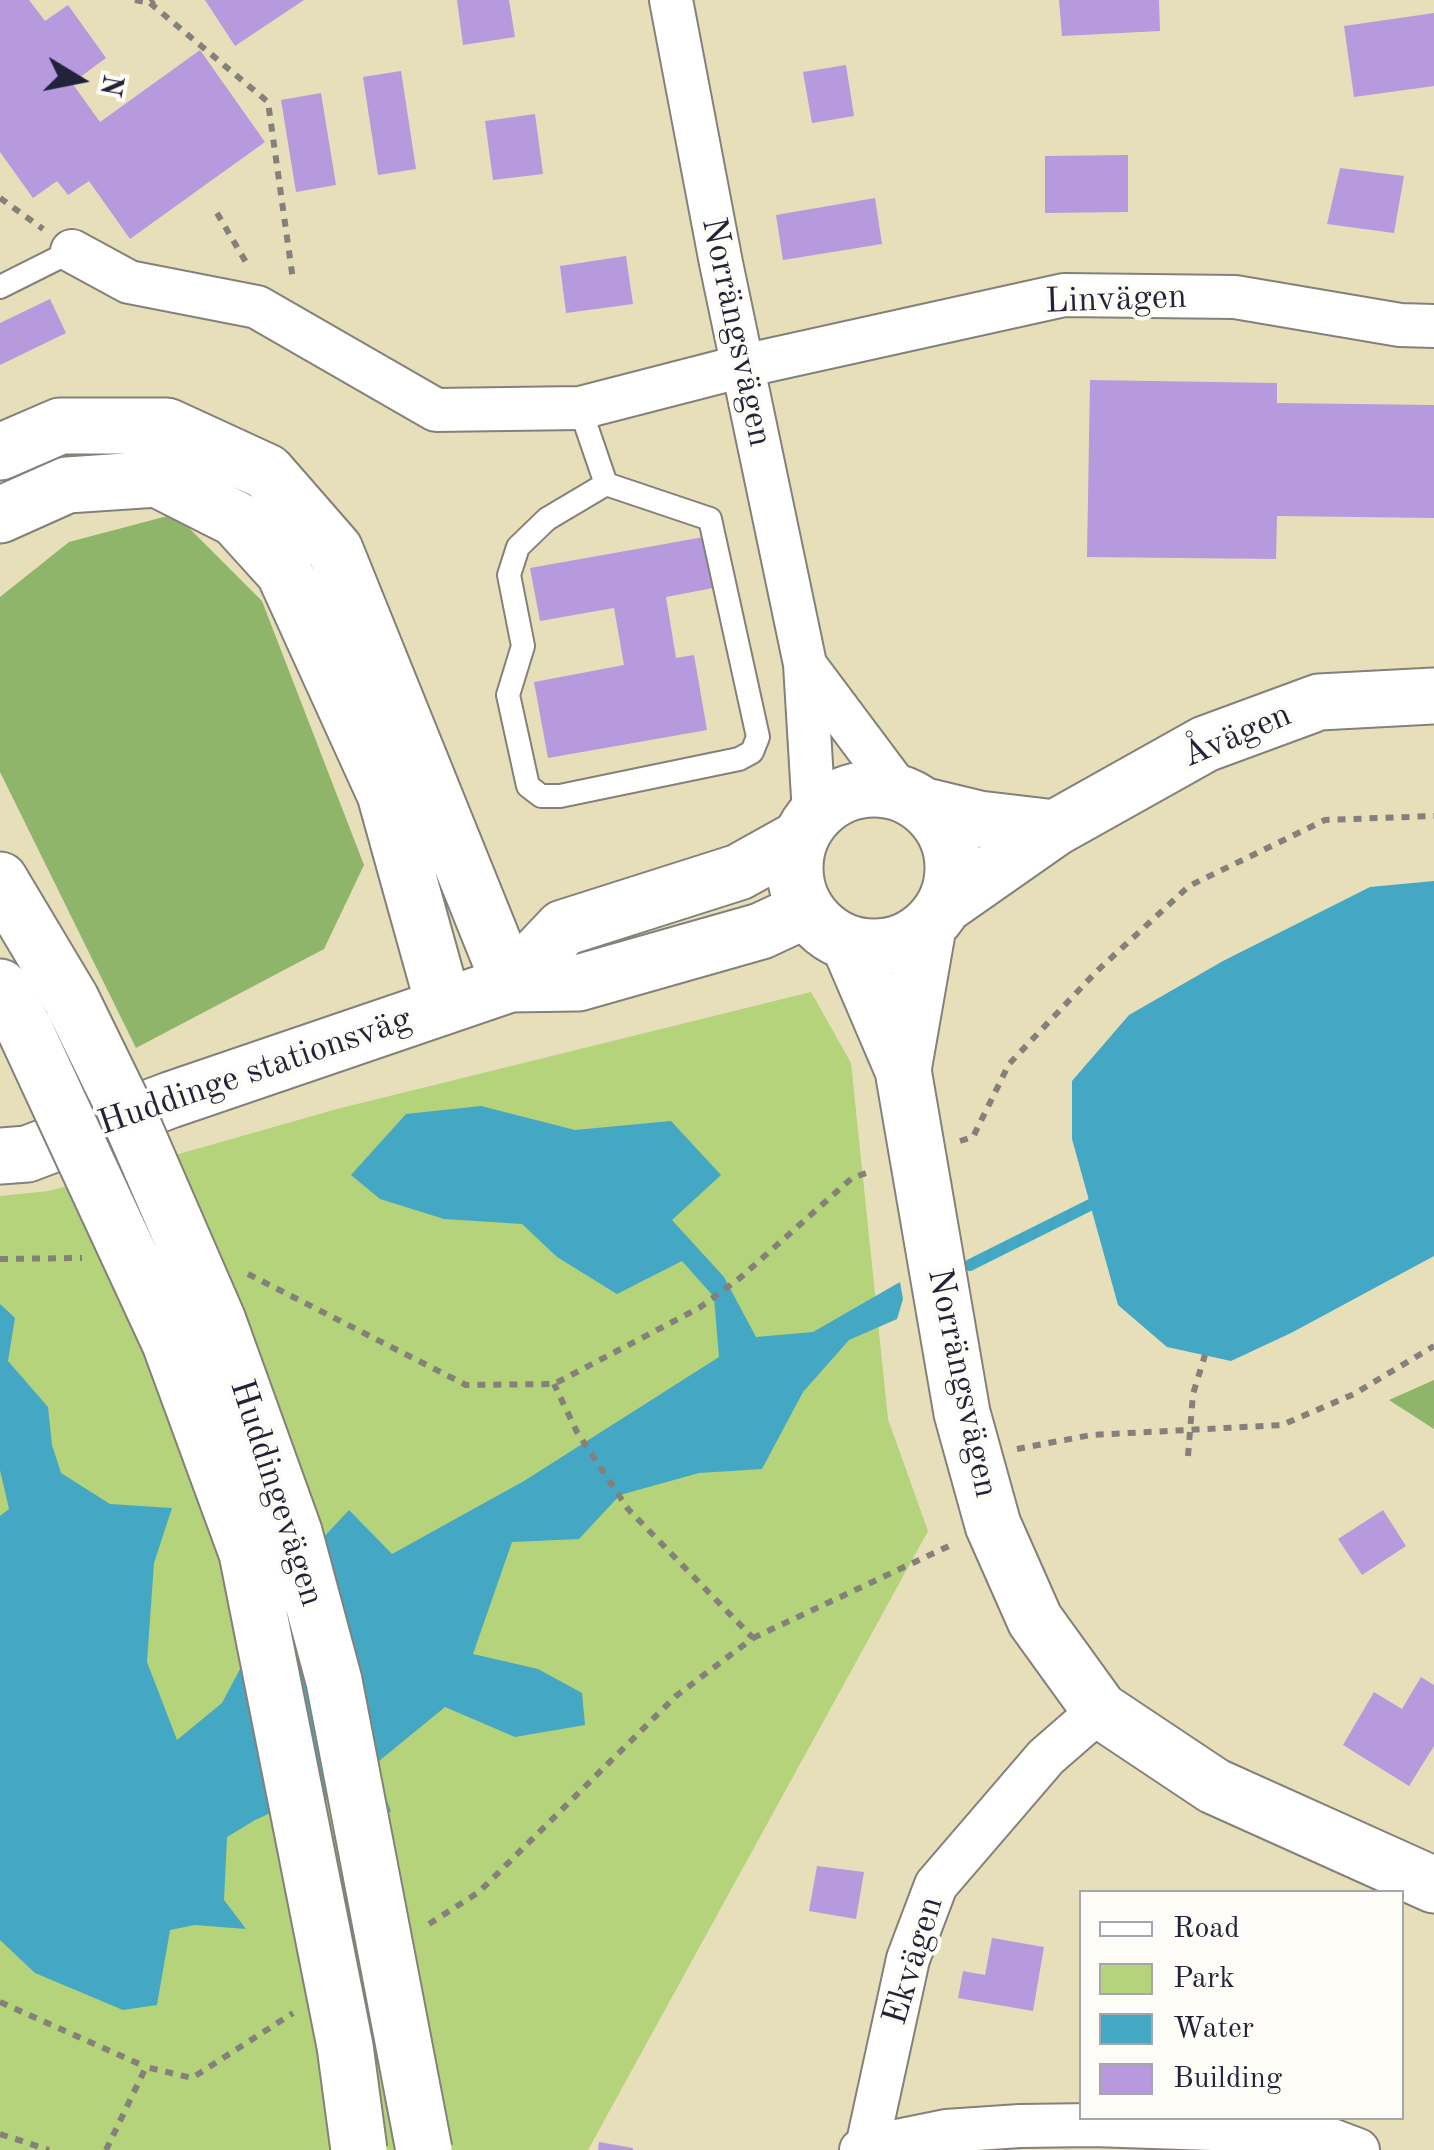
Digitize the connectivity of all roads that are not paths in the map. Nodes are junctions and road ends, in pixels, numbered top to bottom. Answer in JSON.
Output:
{"nodes":[{"id":1,"x":671,"y":0,"type":"edge"},
{"id":2,"x":72,"y":251,"type":"joint"},
{"id":3,"x":0,"y":287,"type":"edge"},
{"id":4,"x":1434,"y":326,"type":"edge"},
{"id":5,"x":743,"y":366,"type":"junction"},
{"id":6,"x":580,"y":408,"type":"junction"},
{"id":7,"x":0,"y":452,"type":"edge"},
{"id":8,"x":606,"y":484,"type":"junction"},
{"id":9,"x":0,"y":515,"type":"edge"},
{"id":10,"x":805,"y":664,"type":"junction"},
{"id":11,"x":1434,"y":696,"type":"edge"},
{"id":12,"x":912,"y":799,"type":"junction"},
{"id":13,"x":807,"y":826,"type":"junction"},
{"id":14,"x":1054,"y":828,"type":"junction"},
{"id":15,"x":0,"y":880,"type":"edge"},
{"id":16,"x":806,"y":910,"type":"junction"},
{"id":17,"x":936,"y":916,"type":"junction"},
{"id":18,"x":849,"y":944,"type":"junction"},
{"id":19,"x":510,"y":984,"type":"junction"},
{"id":20,"x":444,"y":1006,"type":"junction"},
{"id":21,"x":12,"y":1007,"type":"edge"},
{"id":22,"x":903,"y":1070,"type":"junction"},
{"id":23,"x":0,"y":1156,"type":"edge"},
{"id":24,"x":1100,"y":1710,"type":"junction"},
{"id":25,"x":1434,"y":1885,"type":"edge"},
{"id":26,"x":864,"y":2148,"type":"edge"},
{"id":27,"x":359,"y":2150,"type":"edge"},
{"id":28,"x":424,"y":2150,"type":"edge"},
{"id":29,"x":1358,"y":2150,"type":"edge"}],
"edges":[{"from":1,"to":5,"type":"street","name":"Norrängsvägen"},
{"from":2,"to":3,"type":"lane"},
{"from":2,"to":6,"type":"street","name":"Linvägen"},
{"from":4,"to":5,"type":"street","name":"Linvägen"},
{"from":5,"to":6,"type":"street","name":"Linvägen"},
{"from":5,"to":10,"type":"street","name":"Norrängsvägen"},
{"from":6,"to":8,"type":"lane"},
{"from":7,"to":19,"type":"main road"},
{"from":8,"to":8,"type":"lane"},
{"from":9,"to":20,"type":"main road"},
{"from":10,"to":12,"type":"street","name":"Norrängsvägen"},
{"from":10,"to":13,"type":"street","name":"Norrängsvägen"},
{"from":11,"to":14,"type":"main road","name":"Åvägen"},
{"from":12,"to":13,"type":"main road"},
{"from":12,"to":14,"type":"main road"},
{"from":12,"to":17,"type":"main road"},
{"from":13,"to":16,"type":"main road"},
{"from":13,"to":19,"type":"main road","name":"Huddinge stationsväg"},
{"from":14,"to":17,"type":"main road","name":"Åvägen"},
{"from":15,"to":28,"type":"main road","name":"Huddingevägen","bridge":true},
{"from":16,"to":18,"type":"main road"},
{"from":16,"to":19,"type":"main road","name":"Huddinge stationsväg"},
{"from":17,"to":18,"type":"main road"},
{"from":17,"to":22,"type":"main road","name":"Norrängsvägen"},
{"from":18,"to":22,"type":"main road","name":"Norrängsvägen"},
{"from":19,"to":20,"type":"main road","name":"Huddinge stationsväg"},
{"from":20,"to":23,"type":"main road","name":"Huddinge stationsväg"},
{"from":21,"to":27,"type":"main road","name":"Huddingevägen","bridge":true},
{"from":22,"to":24,"type":"main road","name":"Norrängsvägen"},
{"from":24,"to":25,"type":"main road","name":"Norrängsvägen"},
{"from":24,"to":26,"type":"street","name":"Ekvägen"},
{"from":26,"to":29,"type":"street"}]}
